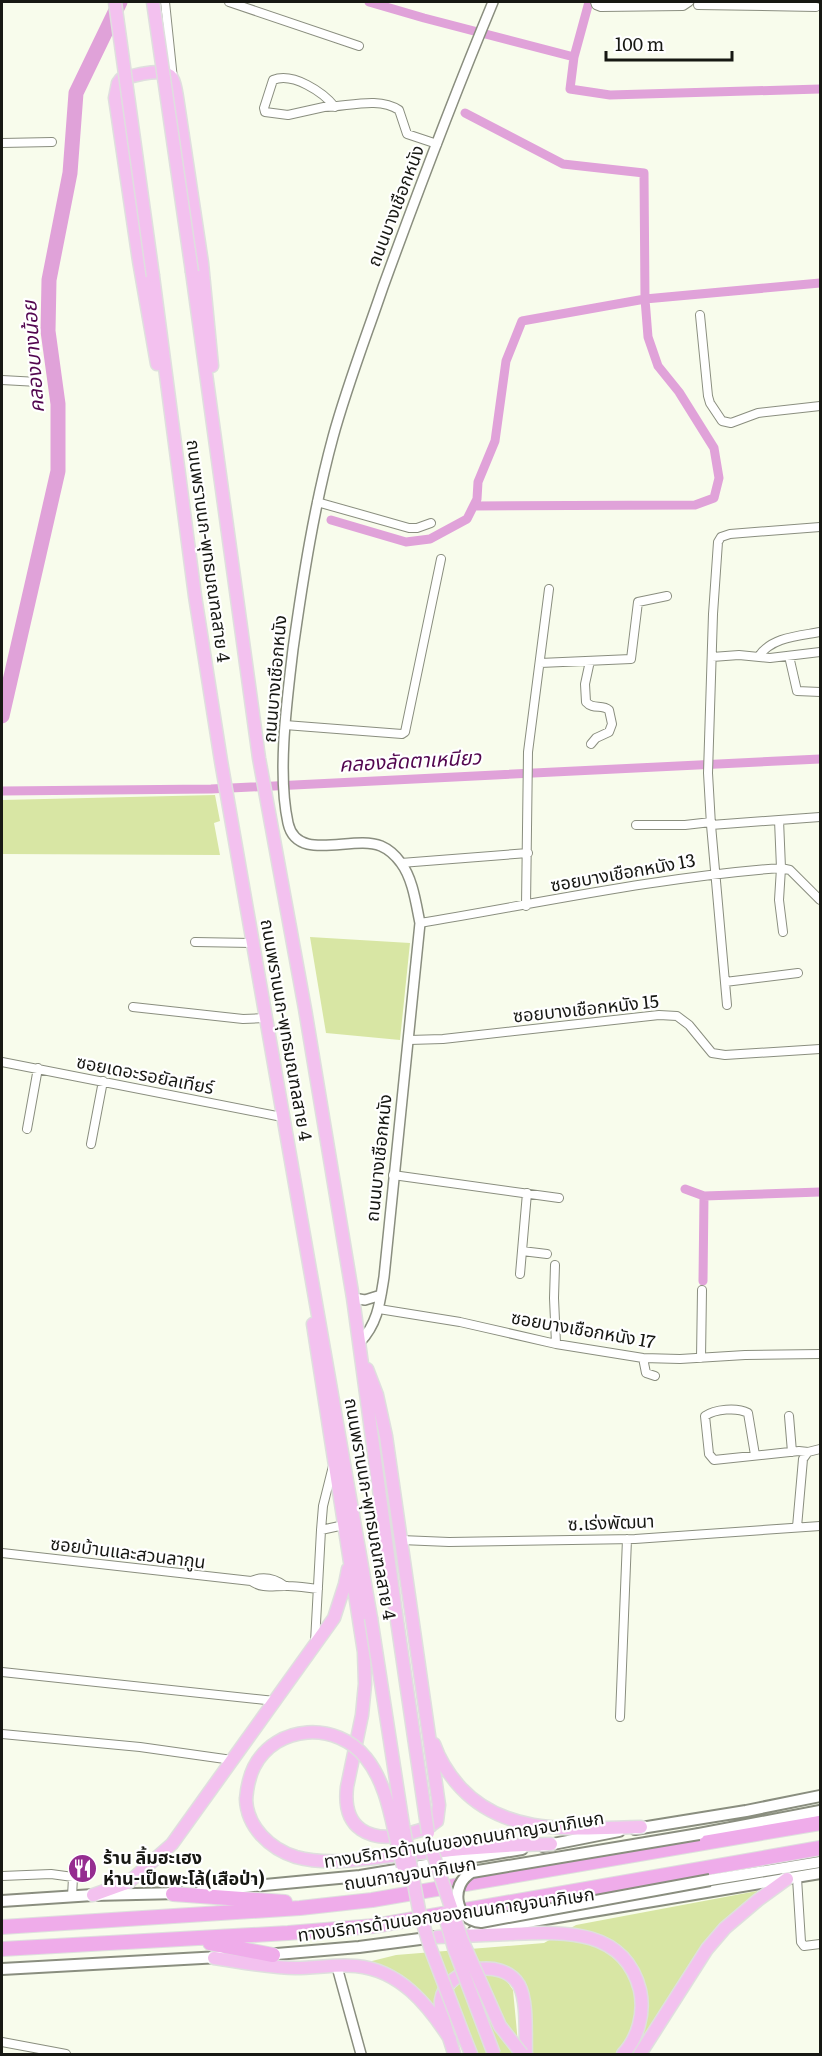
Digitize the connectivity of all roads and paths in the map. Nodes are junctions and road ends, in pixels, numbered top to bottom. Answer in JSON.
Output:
{"nodes":[{"id":1,"x":115,"y":2,"type":"edge"},
{"id":2,"x":153,"y":2,"type":"edge"},
{"id":3,"x":165,"y":2,"type":"edge"},
{"id":4,"x":229,"y":2,"type":"edge"},
{"id":5,"x":493,"y":2,"type":"edge"},
{"id":6,"x":689,"y":2,"type":"edge"},
{"id":7,"x":596,"y":3,"type":"edge"},
{"id":8,"x":740,"y":3,"type":"edge"},
{"id":9,"x":698,"y":4,"type":"dead end"},
{"id":10,"x":816,"y":6,"type":"dead end"},
{"id":11,"x":359,"y":46,"type":"dead end"},
{"id":12,"x":173,"y":79,"type":"junction"},
{"id":13,"x":335,"y":106,"type":"junction"},
{"id":14,"x":52,"y":142,"type":"dead end"},
{"id":15,"x":2,"y":143,"type":"edge"},
{"id":16,"x":437,"y":144,"type":"junction"},
{"id":17,"x":700,"y":315,"type":"dead end"},
{"id":18,"x":2,"y":380,"type":"edge"},
{"id":19,"x":38,"y":382,"type":"dead end"},
{"id":20,"x":169,"y":401,"type":"junction"},
{"id":21,"x":820,"y":406,"type":"edge"},
{"id":22,"x":214,"y":439,"type":"junction"},
{"id":23,"x":317,"y":502,"type":"junction"},
{"id":24,"x":431,"y":523,"type":"dead end"},
{"id":25,"x":820,"y":527,"type":"edge"},
{"id":26,"x":441,"y":559,"type":"dead end"},
{"id":27,"x":549,"y":589,"type":"dead end"},
{"id":28,"x":667,"y":596,"type":"dead end"},
{"id":29,"x":820,"y":632,"type":"edge"},
{"id":30,"x":820,"y":652,"type":"edge"},
{"id":31,"x":759,"y":656,"type":"junction"},
{"id":32,"x":789,"y":656,"type":"junction"},
{"id":33,"x":712,"y":657,"type":"junction"},
{"id":34,"x":590,"y":661,"type":"junction"},
{"id":35,"x":540,"y":663,"type":"junction"},
{"id":36,"x":820,"y":692,"type":"edge"},
{"id":37,"x":285,"y":724,"type":"junction"},
{"id":38,"x":591,"y":744,"type":"dead end"},
{"id":39,"x":820,"y":817,"type":"edge"},
{"id":40,"x":779,"y":820,"type":"junction"},
{"id":41,"x":711,"y":824,"type":"junction"},
{"id":42,"x":636,"y":825,"type":"dead end"},
{"id":43,"x":528,"y":854,"type":"junction"},
{"id":44,"x":401,"y":862,"type":"junction"},
{"id":45,"x":781,"y":868,"type":"junction"},
{"id":46,"x":715,"y":873,"type":"junction"},
{"id":47,"x":820,"y":900,"type":"edge"},
{"id":48,"x":526,"y":906,"type":"junction"},
{"id":49,"x":420,"y":923,"type":"junction"},
{"id":50,"x":783,"y":932,"type":"dead end"},
{"id":51,"x":195,"y":942,"type":"dead end"},
{"id":52,"x":252,"y":943,"type":"junction"},
{"id":53,"x":798,"y":973,"type":"dead end"},
{"id":54,"x":725,"y":982,"type":"junction"},
{"id":55,"x":727,"y":1005,"type":"dead end"},
{"id":56,"x":133,"y":1007,"type":"dead end"},
{"id":57,"x":265,"y":1018,"type":"junction"},
{"id":58,"x":409,"y":1040,"type":"junction"},
{"id":59,"x":820,"y":1049,"type":"edge"},
{"id":60,"x":2,"y":1062,"type":"edge"},
{"id":61,"x":38,"y":1068,"type":"junction"},
{"id":62,"x":103,"y":1081,"type":"junction"},
{"id":63,"x":282,"y":1117,"type":"junction"},
{"id":64,"x":27,"y":1128,"type":"dead end"},
{"id":65,"x":90,"y":1144,"type":"dead end"},
{"id":66,"x":393,"y":1175,"type":"junction"},
{"id":67,"x":527,"y":1193,"type":"junction"},
{"id":68,"x":559,"y":1198,"type":"dead end"},
{"id":69,"x":522,"y":1251,"type":"junction"},
{"id":70,"x":308,"y":1253,"type":"junction"},
{"id":71,"x":547,"y":1254,"type":"dead end"},
{"id":72,"x":555,"y":1265,"type":"dead end"},
{"id":73,"x":520,"y":1274,"type":"dead end"},
{"id":74,"x":702,"y":1290,"type":"dead end"},
{"id":75,"x":381,"y":1295,"type":"junction"},
{"id":76,"x":353,"y":1298,"type":"junction"},
{"id":77,"x":379,"y":1309,"type":"junction"},
{"id":78,"x":360,"y":1342,"type":"junction"},
{"id":79,"x":556,"y":1344,"type":"junction"},
{"id":80,"x":820,"y":1354,"type":"edge"},
{"id":81,"x":643,"y":1358,"type":"junction"},
{"id":82,"x":701,"y":1358,"type":"junction"},
{"id":83,"x":362,"y":1360,"type":"junction"},
{"id":84,"x":655,"y":1376,"type":"dead end"},
{"id":85,"x":789,"y":1416,"type":"dead end"},
{"id":86,"x":820,"y":1449,"type":"edge"},
{"id":87,"x":792,"y":1452,"type":"junction"},
{"id":88,"x":808,"y":1452,"type":"junction"},
{"id":89,"x":755,"y":1455,"type":"junction"},
{"id":90,"x":333,"y":1463,"type":"junction"},
{"id":91,"x":344,"y":1525,"type":"junction"},
{"id":92,"x":820,"y":1526,"type":"edge"},
{"id":93,"x":797,"y":1527,"type":"junction"},
{"id":94,"x":321,"y":1530,"type":"junction"},
{"id":95,"x":627,"y":1539,"type":"junction"},
{"id":96,"x":401,"y":1540,"type":"junction"},
{"id":97,"x":348,"y":1548,"type":"junction"},
{"id":98,"x":2,"y":1553,"type":"edge"},
{"id":99,"x":318,"y":1589,"type":"junction"},
{"id":100,"x":315,"y":1646,"type":"junction"},
{"id":101,"x":2,"y":1672,"type":"edge"},
{"id":102,"x":275,"y":1701,"type":"junction"},
{"id":103,"x":620,"y":1717,"type":"dead end"},
{"id":104,"x":427,"y":1723,"type":"junction"},
{"id":105,"x":2,"y":1734,"type":"edge"},
{"id":106,"x":232,"y":1760,"type":"junction"},
{"id":107,"x":820,"y":1796,"type":"edge"},
{"id":108,"x":820,"y":1811,"type":"edge"},
{"id":109,"x":820,"y":1823,"type":"edge"},
{"id":110,"x":641,"y":1827,"type":"junction"},
{"id":111,"x":551,"y":1844,"type":"junction"},
{"id":112,"x":430,"y":1848,"type":"junction"},
{"id":113,"x":820,"y":1848,"type":"edge"},
{"id":114,"x":820,"y":1862,"type":"edge"},
{"id":115,"x":820,"y":1873,"type":"edge"},
{"id":116,"x":2,"y":1876,"type":"edge"},
{"id":117,"x":792,"y":1878,"type":"junction"},
{"id":118,"x":173,"y":1894,"type":"junction"},
{"id":119,"x":93,"y":1895,"type":"junction"},
{"id":120,"x":72,"y":1897,"type":"junction"},
{"id":121,"x":446,"y":1899,"type":"junction"},
{"id":122,"x":2,"y":1901,"type":"edge"},
{"id":123,"x":300,"y":1908,"type":"junction"},
{"id":124,"x":418,"y":1910,"type":"junction"},
{"id":125,"x":2,"y":1927,"type":"edge"},
{"id":126,"x":437,"y":1936,"type":"junction"},
{"id":127,"x":190,"y":1939,"type":"junction"},
{"id":128,"x":820,"y":1944,"type":"edge"},
{"id":129,"x":2,"y":1949,"type":"edge"},
{"id":130,"x":273,"y":1955,"type":"junction"},
{"id":131,"x":214,"y":1958,"type":"junction"},
{"id":132,"x":337,"y":1967,"type":"junction"},
{"id":133,"x":2,"y":1969,"type":"edge"},
{"id":134,"x":450,"y":2039,"type":"junction"},
{"id":135,"x":2,"y":2042,"type":"edge"},
{"id":136,"x":66,"y":2055,"type":"edge"},
{"id":137,"x":361,"y":2055,"type":"edge"},
{"id":138,"x":454,"y":2055,"type":"edge"},
{"id":139,"x":470,"y":2055,"type":"edge"},
{"id":140,"x":494,"y":2055,"type":"edge"},
{"id":141,"x":503,"y":2055,"type":"edge"},
{"id":142,"x":524,"y":2055,"type":"edge"},
{"id":143,"x":623,"y":2055,"type":"edge"},
{"id":144,"x":640,"y":2055,"type":"edge"}],
"edges":[{"from":1,"to":20,"type":"main road","name":"ถนนพรานนก-พุทธมณฑลสาย 4","bridge":true},
{"from":2,"to":22,"type":"main road","name":"ถนนพรานนก-พุทธมณฑลสาย 4","bridge":true},
{"from":3,"to":12,"type":"street"},
{"from":4,"to":11,"type":"street"},
{"from":5,"to":16,"type":"street","name":"ถนนบางเชือกหนัง"},
{"from":6,"to":7,"type":"street"},
{"from":8,"to":9,"type":"street"},
{"from":8,"to":10,"type":"street"},
{"from":12,"to":20,"type":"main road"},
{"from":12,"to":22,"type":"main road"},
{"from":13,"to":13,"type":"street"},
{"from":13,"to":16,"type":"street"},
{"from":14,"to":15,"type":"street"},
{"from":16,"to":23,"type":"street","name":"ถนนบางเชือกหนัง"},
{"from":17,"to":21,"type":"street"},
{"from":18,"to":19,"type":"street"},
{"from":20,"to":52,"type":"main road","name":"ถนนพรานนก-พุทธมณฑลสาย 4"},
{"from":22,"to":76,"type":"main road","name":"ถนนพรานนก-พุทธมณฑลสาย 4"},
{"from":23,"to":24,"type":"street"},
{"from":23,"to":37,"type":"street","name":"ถนนบางเชือกหนัง"},
{"from":25,"to":33,"type":"street"},
{"from":26,"to":37,"type":"street"},
{"from":27,"to":35,"type":"street"},
{"from":28,"to":34,"type":"street"},
{"from":29,"to":31,"type":"street"},
{"from":30,"to":32,"type":"street"},
{"from":31,"to":32,"type":"street"},
{"from":31,"to":33,"type":"street"},
{"from":32,"to":36,"type":"street"},
{"from":33,"to":41,"type":"street"},
{"from":34,"to":35,"type":"street"},
{"from":34,"to":38,"type":"street"},
{"from":35,"to":43,"type":"street"},
{"from":37,"to":44,"type":"street","name":"ถนนบางเชือกหนัง"},
{"from":39,"to":40,"type":"street"},
{"from":40,"to":41,"type":"street"},
{"from":40,"to":45,"type":"street"},
{"from":41,"to":42,"type":"street"},
{"from":41,"to":46,"type":"street"},
{"from":43,"to":44,"type":"street"},
{"from":43,"to":48,"type":"street"},
{"from":44,"to":49,"type":"street","name":"ถนนบางเชือกหนัง"},
{"from":45,"to":46,"type":"street","name":"ซอยบางเชือกหนัง 13"},
{"from":45,"to":47,"type":"street"},
{"from":45,"to":50,"type":"street"},
{"from":46,"to":48,"type":"street","name":"ซอยบางเชือกหนัง 13"},
{"from":46,"to":54,"type":"street"},
{"from":48,"to":49,"type":"street","name":"ซอยบางเชือกหนัง 13"},
{"from":49,"to":58,"type":"street","name":"ถนนบางเชือกหนัง"},
{"from":51,"to":52,"type":"street"},
{"from":52,"to":57,"type":"main road","name":"ถนนพรานนก-พุทธมณฑลสาย 4"},
{"from":53,"to":54,"type":"street"},
{"from":54,"to":55,"type":"street"},
{"from":56,"to":57,"type":"street"},
{"from":57,"to":63,"type":"main road","name":"ถนนพรานนก-พุทธมณฑลสาย 4"},
{"from":58,"to":59,"type":"street","name":"ซอยบางเชือกหนัง 15"},
{"from":58,"to":66,"type":"street","name":"ถนนบางเชือกหนัง"},
{"from":60,"to":61,"type":"street","name":"ซอยเดอะรอยัลเทียร์"},
{"from":61,"to":62,"type":"street","name":"ซอยเดอะรอยัลเทียร์"},
{"from":61,"to":64,"type":"street"},
{"from":62,"to":63,"type":"street","name":"ซอยเดอะรอยัลเทียร์"},
{"from":62,"to":65,"type":"street"},
{"from":63,"to":70,"type":"main road","name":"ถนนพรานนก-พุทธมณฑลสาย 4"},
{"from":66,"to":67,"type":"street"},
{"from":66,"to":75,"type":"street","name":"ถนนบางเชือกหนัง"},
{"from":67,"to":68,"type":"street"},
{"from":67,"to":69,"type":"street"},
{"from":69,"to":71,"type":"street"},
{"from":69,"to":73,"type":"street"},
{"from":70,"to":90,"type":"main road"},
{"from":70,"to":124,"type":"main road","name":"ถนนพรานนก-พุทธมณฑลสาย 4","bridge":true},
{"from":72,"to":79,"type":"street"},
{"from":74,"to":82,"type":"street"},
{"from":75,"to":76,"type":"street"},
{"from":75,"to":77,"type":"street","name":"ถนนบางเชือกหนัง"},
{"from":76,"to":78,"type":"main road","name":"ถนนพรานนก-พุทธมณฑลสาย 4"},
{"from":77,"to":78,"type":"street","name":"ถนนบางเชือกหนัง"},
{"from":77,"to":79,"type":"street","name":"ซอยบางเชือกหนัง 17"},
{"from":78,"to":83,"type":"main road","name":"ถนนพรานนก-พุทธมณฑลสาย 4"},
{"from":79,"to":81,"type":"street","name":"ซอยบางเชือกหนัง 17"},
{"from":80,"to":82,"type":"street","name":"ซอยบางเชือกหนัง 17"},
{"from":81,"to":82,"type":"street","name":"ซอยบางเชือกหนัง 17"},
{"from":81,"to":84,"type":"street"},
{"from":83,"to":96,"type":"main road"},
{"from":83,"to":112,"type":"main road","name":"ถนนพรานนก-พุทธมณฑลสาย 4","bridge":true},
{"from":85,"to":87,"type":"street"},
{"from":86,"to":88,"type":"street"},
{"from":87,"to":88,"type":"street"},
{"from":87,"to":89,"type":"street"},
{"from":88,"to":93,"type":"street"},
{"from":89,"to":89,"type":"street"},
{"from":90,"to":91,"type":"main road"},
{"from":90,"to":94,"type":"street"},
{"from":91,"to":94,"type":"street"},
{"from":91,"to":97,"type":"main road"},
{"from":92,"to":93,"type":"street","name":"ซ.เร่งพัฒนา"},
{"from":93,"to":95,"type":"street","name":"ซ.เร่งพัฒนา"},
{"from":94,"to":99,"type":"street"},
{"from":95,"to":96,"type":"street","name":"ซ.เร่งพัฒนา"},
{"from":95,"to":103,"type":"street"},
{"from":96,"to":104,"type":"main road"},
{"from":97,"to":100,"type":"main road"},
{"from":97,"to":104,"type":"main road"},
{"from":98,"to":99,"type":"street","name":"ซอยบ้านและสวนลากูน"},
{"from":99,"to":100,"type":"street"},
{"from":100,"to":102,"type":"main road"},
{"from":101,"to":102,"type":"street"},
{"from":102,"to":106,"type":"main road"},
{"from":104,"to":110,"type":"main road"},
{"from":105,"to":106,"type":"street"},
{"from":106,"to":119,"type":"main road"},
{"from":107,"to":110,"type":"main road","name":"ทางบริการด้านในของถนนกาญจนาภิเษก"},
{"from":108,"to":114,"type":"main road","bridge":true},
{"from":109,"to":123,"type":"highway","name":"ถนนกาญจนาภิเษก"},
{"from":110,"to":111,"type":"main road","name":"ทางบริการด้านในของถนนกาญจนาภิเษก"},
{"from":111,"to":118,"type":"main road","name":"ทางบริการด้านในของถนนกาญจนาภิเษก"},
{"from":111,"to":124,"type":"main road","bridge":true},
{"from":112,"to":121,"type":"main road","bridge":true},
{"from":112,"to":140,"type":"main road","name":"ถนนพรานนก-พุทธมณฑลสาย 4","bridge":true},
{"from":113,"to":127,"type":"highway"},
{"from":115,"to":117,"type":"main road","name":"ทางบริการด้านนอกของถนนกาญจนาภิเษก"},
{"from":116,"to":120,"type":"street"},
{"from":117,"to":126,"type":"main road","name":"ทางบริการด้านนอกของถนนกาญจนาภิเษก"},
{"from":117,"to":128,"type":"street"},
{"from":117,"to":144,"type":"main road"},
{"from":118,"to":119,"type":"main road","name":"ทางบริการด้านในของถนนกาญจนาภิเษก"},
{"from":118,"to":123,"type":"highway"},
{"from":119,"to":120,"type":"main road","name":"ทางบริการด้านในของถนนกาญจนาภิเษก"},
{"from":120,"to":122,"type":"main road","name":"ทางบริการด้านในของถนนกาญจนาภิเษก"},
{"from":121,"to":141,"type":"main road","bridge":true},
{"from":121,"to":142,"type":"main road","bridge":true},
{"from":123,"to":125,"type":"highway","name":"ถนนกาญจนาภิเษก"},
{"from":124,"to":139,"type":"main road","name":"ถนนพรานนก-พุทธมณฑลสาย 4","bridge":true},
{"from":126,"to":130,"type":"main road","name":"ทางบริการด้านนอกของถนนกาญจนาภิเษก"},
{"from":126,"to":143,"type":"main road"},
{"from":127,"to":129,"type":"highway"},
{"from":127,"to":130,"type":"highway"},
{"from":130,"to":131,"type":"main road","name":"ทางบริการด้านนอกของถนนกาญจนาภิเษก"},
{"from":131,"to":132,"type":"main road"},
{"from":131,"to":133,"type":"main road","name":"ทางบริการด้านนอกของถนนกาญจนาภิเษก"},
{"from":132,"to":134,"type":"main road"},
{"from":132,"to":137,"type":"street"},
{"from":134,"to":138,"type":"main road"},
{"from":134,"to":142,"type":"main road"},
{"from":135,"to":136,"type":"street"}]}
